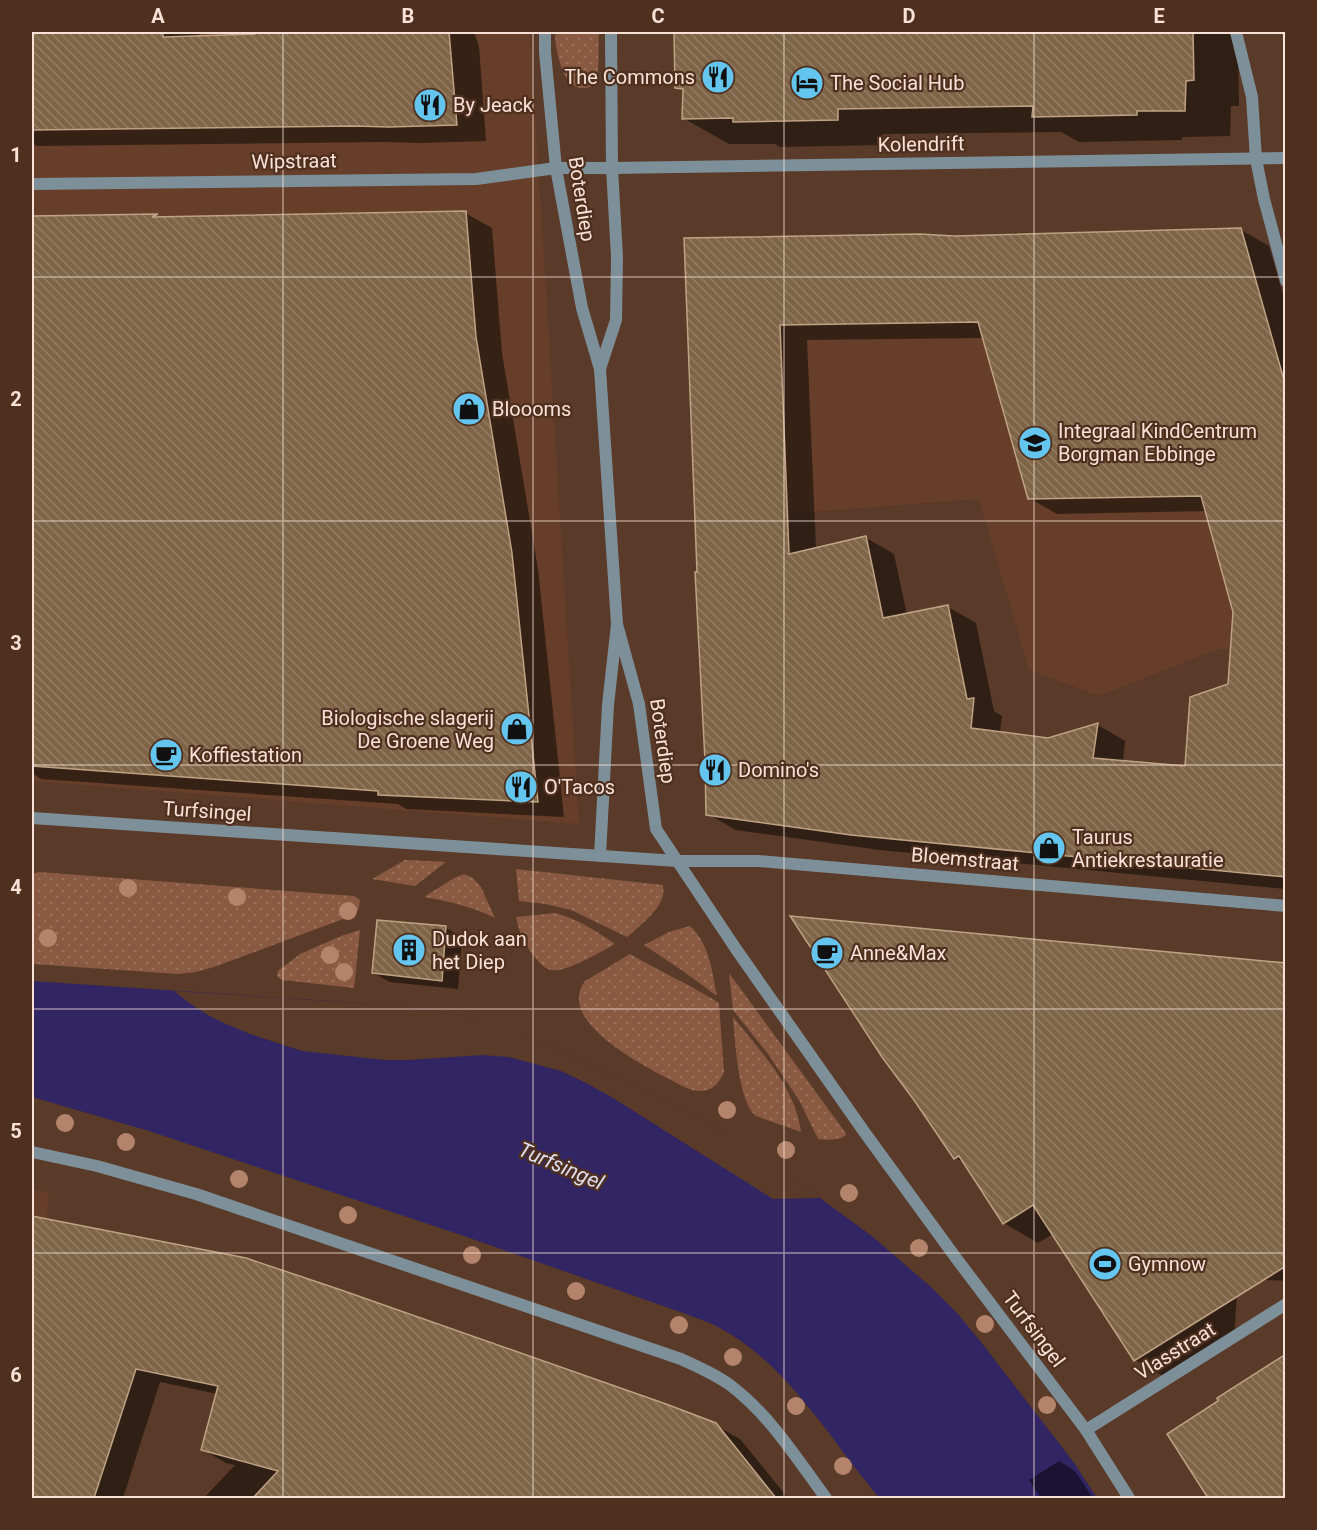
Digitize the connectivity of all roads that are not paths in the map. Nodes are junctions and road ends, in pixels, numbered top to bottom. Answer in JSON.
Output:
{"nodes":[{"id":1,"x":545,"y":32,"type":"edge"},
{"id":2,"x":611,"y":32,"type":"edge"},
{"id":3,"x":1236,"y":32,"type":"edge"},
{"id":4,"x":1286,"y":158,"type":"edge"},
{"id":5,"x":1256,"y":159,"type":"junction"},
{"id":6,"x":556,"y":168,"type":"junction"},
{"id":7,"x":612,"y":168,"type":"junction"},
{"id":8,"x":32,"y":184,"type":"edge"},
{"id":9,"x":1286,"y":281,"type":"edge"},
{"id":10,"x":600,"y":369,"type":"junction"},
{"id":11,"x":617,"y":624,"type":"junction"},
{"id":12,"x":32,"y":818,"type":"edge"},
{"id":13,"x":600,"y":856,"type":"junction"},
{"id":14,"x":677,"y":861,"type":"junction"},
{"id":15,"x":1286,"y":906,"type":"edge"},
{"id":16,"x":32,"y":1152,"type":"edge"},
{"id":17,"x":1286,"y":1304,"type":"edge"},
{"id":18,"x":1086,"y":1430,"type":"junction"},
{"id":19,"x":826,"y":1498,"type":"edge"},
{"id":20,"x":1129,"y":1498,"type":"edge"}],
"edges":[{"from":1,"to":6,"type":"street","name":"Boterdiep"},
{"from":2,"to":7,"type":"street","name":"Boterdiep"},
{"from":3,"to":5,"type":"street"},
{"from":4,"to":5,"type":"street","name":"Kolendrift"},
{"from":5,"to":7,"type":"street","name":"Kolendrift"},
{"from":5,"to":9,"type":"street"},
{"from":6,"to":7,"type":"street","name":"Kolendrift"},
{"from":6,"to":8,"type":"street","name":"Wipstraat"},
{"from":6,"to":10,"type":"street","name":"Boterdiep"},
{"from":7,"to":10,"type":"street","name":"Boterdiep"},
{"from":10,"to":11,"type":"street","name":"Boterdiep"},
{"from":11,"to":13,"type":"street","name":"Boterdiep"},
{"from":11,"to":14,"type":"street","name":"Boterdiep"},
{"from":12,"to":13,"type":"street","name":"Turfsingel"},
{"from":13,"to":14,"type":"street","name":"Turfsingel"},
{"from":14,"to":15,"type":"street","name":"Bloemstraat"},
{"from":14,"to":18,"type":"street","name":"Turfsingel"},
{"from":16,"to":19,"type":"street"},
{"from":17,"to":18,"type":"street","name":"Vlasstraat"},
{"from":18,"to":20,"type":"street","name":"Turfsingel"}]}
